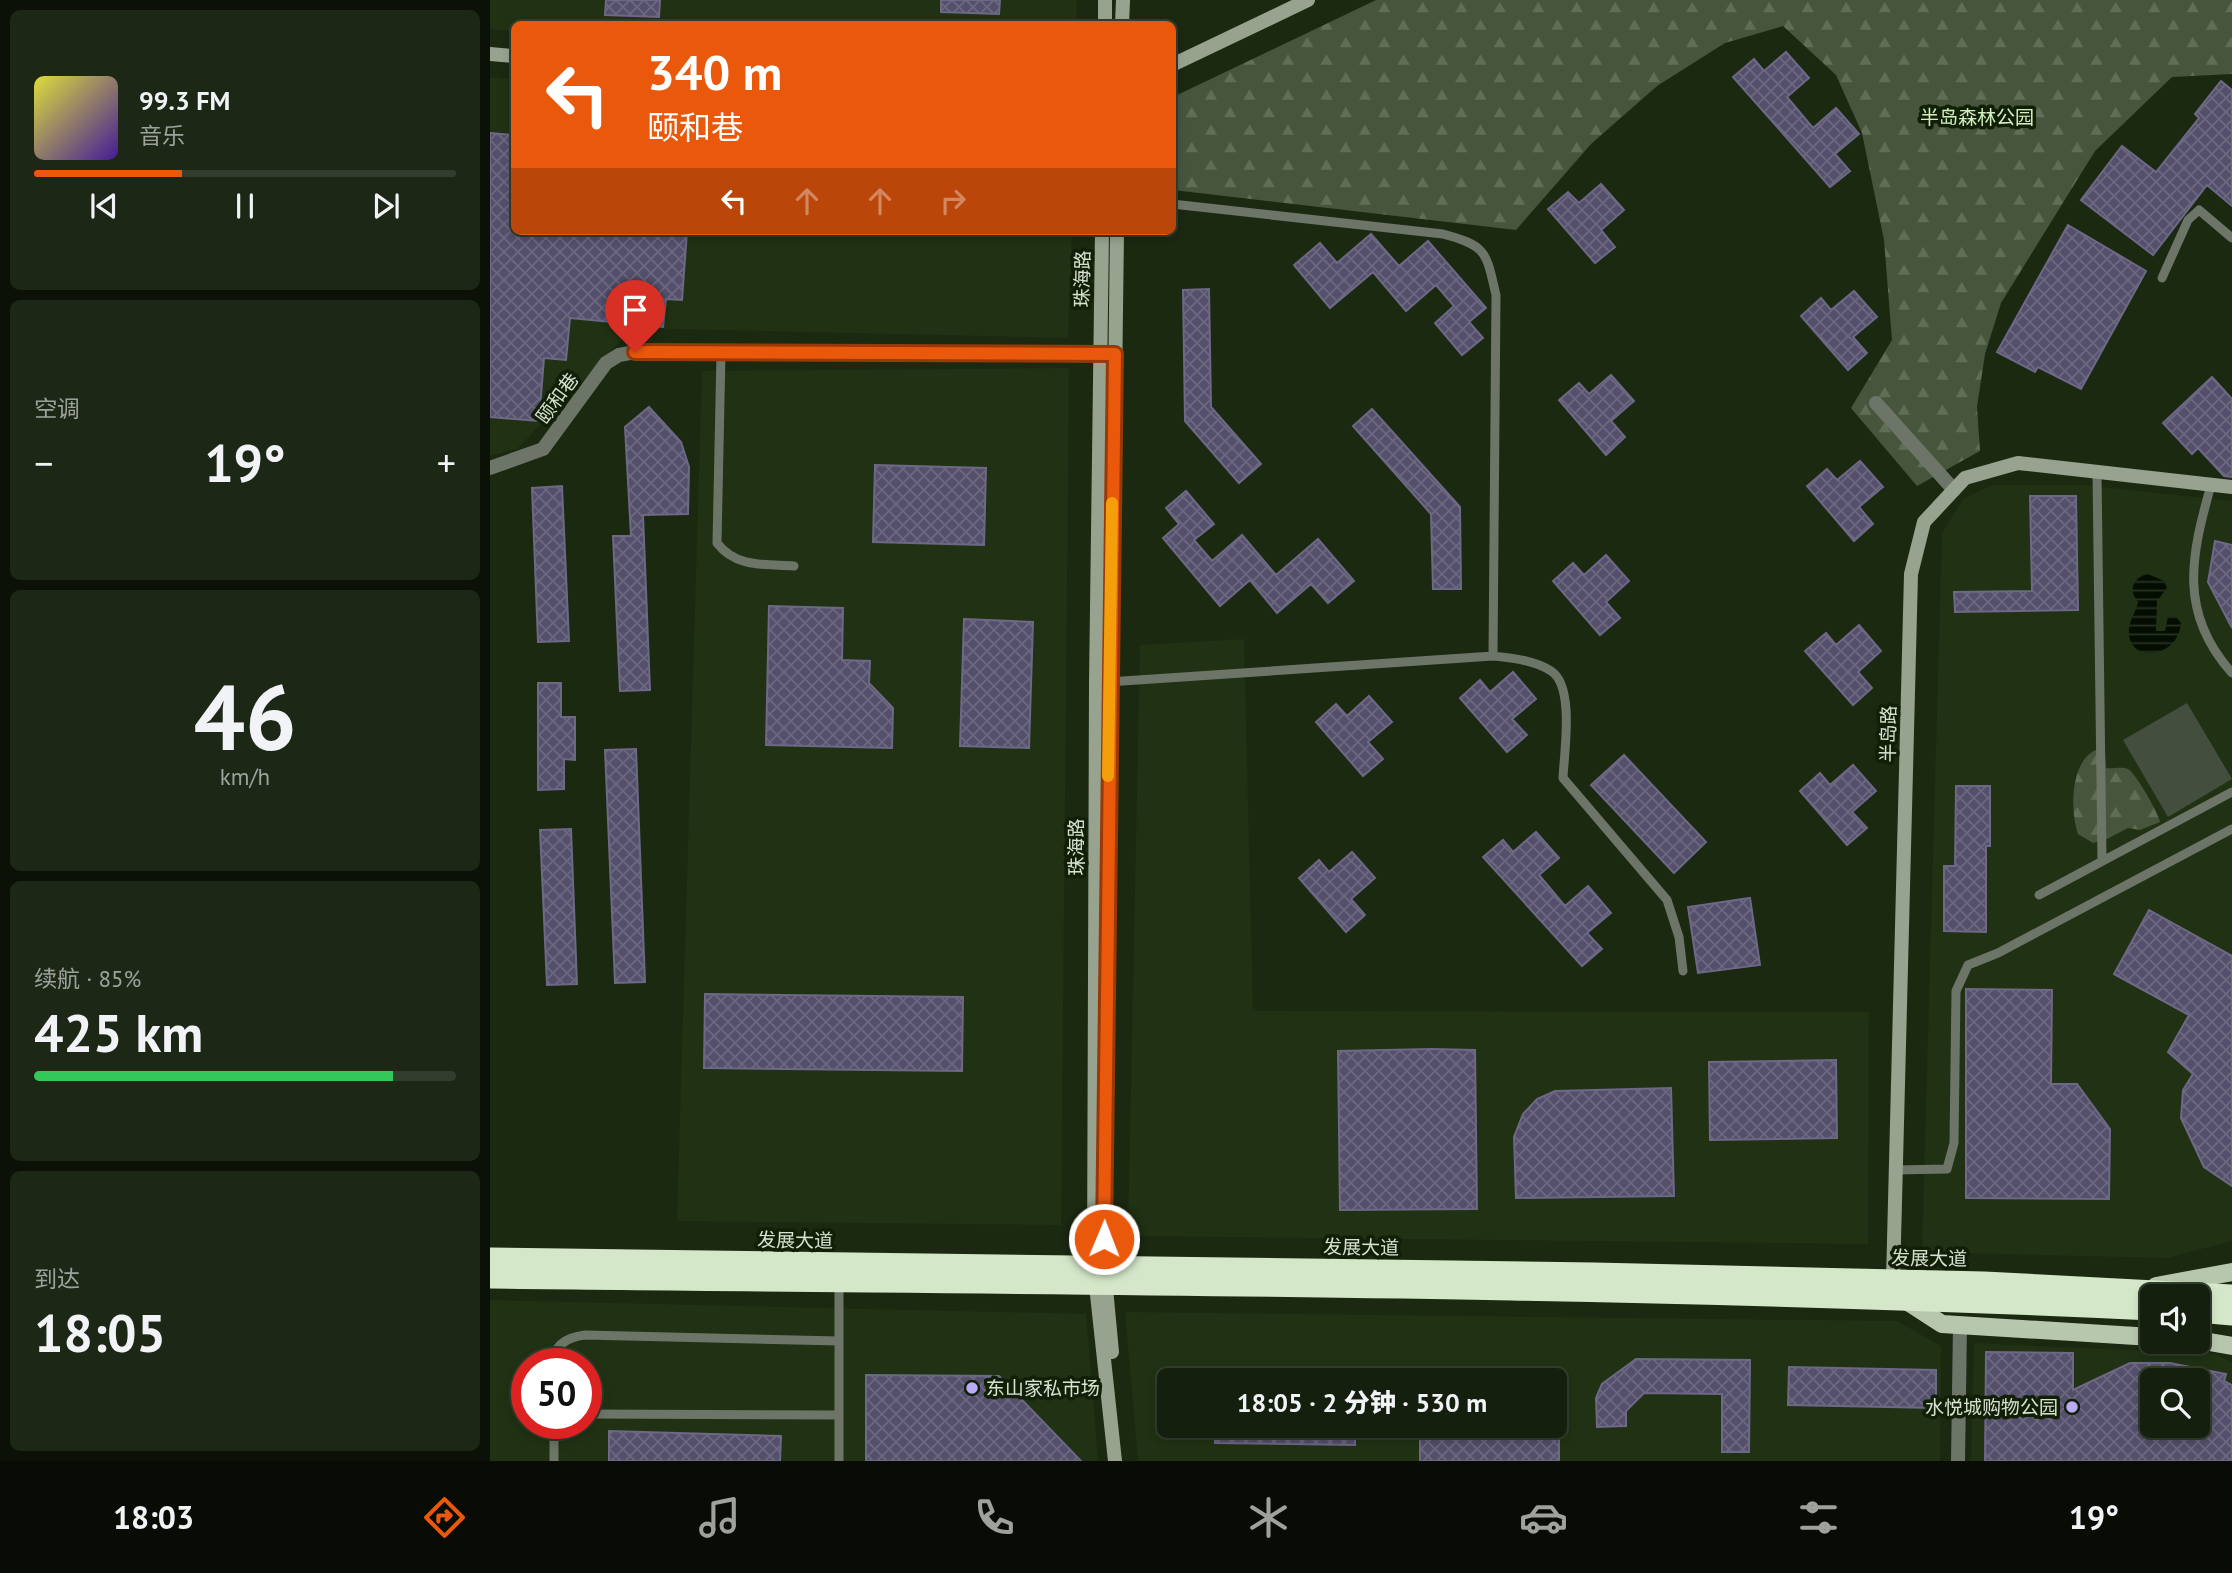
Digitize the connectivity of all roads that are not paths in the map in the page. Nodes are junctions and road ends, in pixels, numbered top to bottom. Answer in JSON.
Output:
{"nodes":[{"id":1,"x":1105,"y":0,"type":"edge"},
{"id":2,"x":1123,"y":0,"type":"edge"},
{"id":3,"x":1308,"y":0,"type":"edge"},
{"id":4,"x":1105,"y":21,"type":"edge"},
{"id":5,"x":1122,"y":21,"type":"edge"},
{"id":6,"x":490,"y":54,"type":"edge"},
{"id":7,"x":511,"y":56,"type":"edge"},
{"id":8,"x":1176,"y":63,"type":"edge"},
{"id":9,"x":1176,"y":204,"type":"edge"},
{"id":10,"x":1102,"y":235,"type":"edge"},
{"id":11,"x":1117,"y":235,"type":"edge"},
{"id":12,"x":2232,"y":238,"type":"edge"},
{"id":13,"x":2162,"y":278,"type":"dead end"},
{"id":14,"x":721,"y":353,"type":"junction"},
{"id":15,"x":1107,"y":354,"type":"junction"},
{"id":16,"x":1876,"y":403,"type":"dead end"},
{"id":17,"x":490,"y":468,"type":"edge"},
{"id":18,"x":2097,"y":472,"type":"junction"},
{"id":19,"x":2211,"y":485,"type":"junction"},
{"id":20,"x":2232,"y":487,"type":"edge"},
{"id":21,"x":1954,"y":490,"type":"junction"},
{"id":22,"x":794,"y":566,"type":"dead end"},
{"id":23,"x":1493,"y":656,"type":"junction"},
{"id":24,"x":2232,"y":673,"type":"edge"},
{"id":25,"x":1102,"y":683,"type":"junction"},
{"id":26,"x":2232,"y":792,"type":"edge"},
{"id":27,"x":2232,"y":830,"type":"edge"},
{"id":28,"x":2102,"y":861,"type":"junction"},
{"id":29,"x":2039,"y":895,"type":"dead end"},
{"id":30,"x":1683,"y":971,"type":"dead end"},
{"id":31,"x":1896,"y":1170,"type":"junction"},
{"id":32,"x":490,"y":1258,"type":"edge"},
{"id":33,"x":2232,"y":1272,"type":"edge"},
{"id":34,"x":1100,"y":1276,"type":"junction"},
{"id":35,"x":490,"y":1278,"type":"edge"},
{"id":36,"x":1894,"y":1280,"type":"junction"},
{"id":37,"x":838,"y":1283,"type":"junction"},
{"id":38,"x":2138,"y":1289,"type":"junction"},
{"id":39,"x":2232,"y":1295,"type":"edge"},
{"id":40,"x":1905,"y":1300,"type":"junction"},
{"id":41,"x":2140,"y":1310,"type":"edge"},
{"id":42,"x":2210,"y":1313,"type":"edge"},
{"id":43,"x":2232,"y":1315,"type":"edge"},
{"id":44,"x":1960,"y":1325,"type":"junction"},
{"id":45,"x":2140,"y":1336,"type":"edge"},
{"id":46,"x":839,"y":1341,"type":"junction"},
{"id":47,"x":2210,"y":1342,"type":"edge"},
{"id":48,"x":2232,"y":1346,"type":"edge"},
{"id":49,"x":558,"y":1348,"type":"edge"},
{"id":50,"x":602,"y":1414,"type":"edge"},
{"id":51,"x":839,"y":1415,"type":"junction"},
{"id":52,"x":554,"y":1439,"type":"edge"},
{"id":53,"x":554,"y":1461,"type":"edge"},
{"id":54,"x":839,"y":1461,"type":"edge"},
{"id":55,"x":1115,"y":1461,"type":"edge"},
{"id":56,"x":1124,"y":1461,"type":"edge"},
{"id":57,"x":1958,"y":1461,"type":"edge"}],
"edges":[{"from":1,"to":4,"type":"main road"},
{"from":2,"to":5,"type":"main road"},
{"from":3,"to":8,"type":"main road"},
{"from":6,"to":7,"type":"main road"},
{"from":9,"to":23,"type":"lane"},
{"from":10,"to":15,"type":"main road","name":"珠海路"},
{"from":11,"to":15,"type":"main road","name":"珠海路"},
{"from":12,"to":13,"type":"lane"},
{"from":14,"to":15,"type":"street","name":"颐和巷"},
{"from":14,"to":17,"type":"street","name":"颐和巷"},
{"from":14,"to":22,"type":"lane"},
{"from":15,"to":25,"type":"main road","name":"珠海路"},
{"from":16,"to":21,"type":"street"},
{"from":18,"to":19,"type":"main road","name":"半岛路"},
{"from":18,"to":21,"type":"main road","name":"半岛路"},
{"from":18,"to":28,"type":"lane"},
{"from":19,"to":20,"type":"main road","name":"半岛路"},
{"from":19,"to":24,"type":"lane"},
{"from":21,"to":31,"type":"main road","name":"半岛路"},
{"from":23,"to":25,"type":"lane"},
{"from":23,"to":30,"type":"lane"},
{"from":25,"to":34,"type":"main road","name":"珠海路"},
{"from":26,"to":28,"type":"lane"},
{"from":27,"to":31,"type":"lane"},
{"from":28,"to":29,"type":"lane"},
{"from":31,"to":36,"type":"main road","name":"半岛路"},
{"from":32,"to":34,"type":"highway","name":"发展大道"},
{"from":33,"to":38,"type":"main road"},
{"from":34,"to":36,"type":"highway","name":"发展大道"},
{"from":34,"to":37,"type":"highway","name":"发展大道"},
{"from":34,"to":40,"type":"highway","name":"发展大道"},
{"from":34,"to":55,"type":"main road","name":"珠海路"},
{"from":34,"to":56,"type":"main road","name":"珠海路"},
{"from":35,"to":37,"type":"highway","name":"发展大道"},
{"from":36,"to":38,"type":"highway","name":"发展大道"},
{"from":37,"to":46,"type":"lane"},
{"from":38,"to":39,"type":"highway","name":"发展大道"},
{"from":40,"to":41,"type":"highway","name":"发展大道"},
{"from":40,"to":44,"type":"main road"},
{"from":42,"to":43,"type":"highway"},
{"from":44,"to":45,"type":"main road"},
{"from":44,"to":57,"type":"street"},
{"from":46,"to":49,"type":"lane"},
{"from":46,"to":51,"type":"lane"},
{"from":47,"to":48,"type":"main road"},
{"from":50,"to":51,"type":"lane"},
{"from":51,"to":54,"type":"lane"},
{"from":52,"to":53,"type":"lane"}]}
